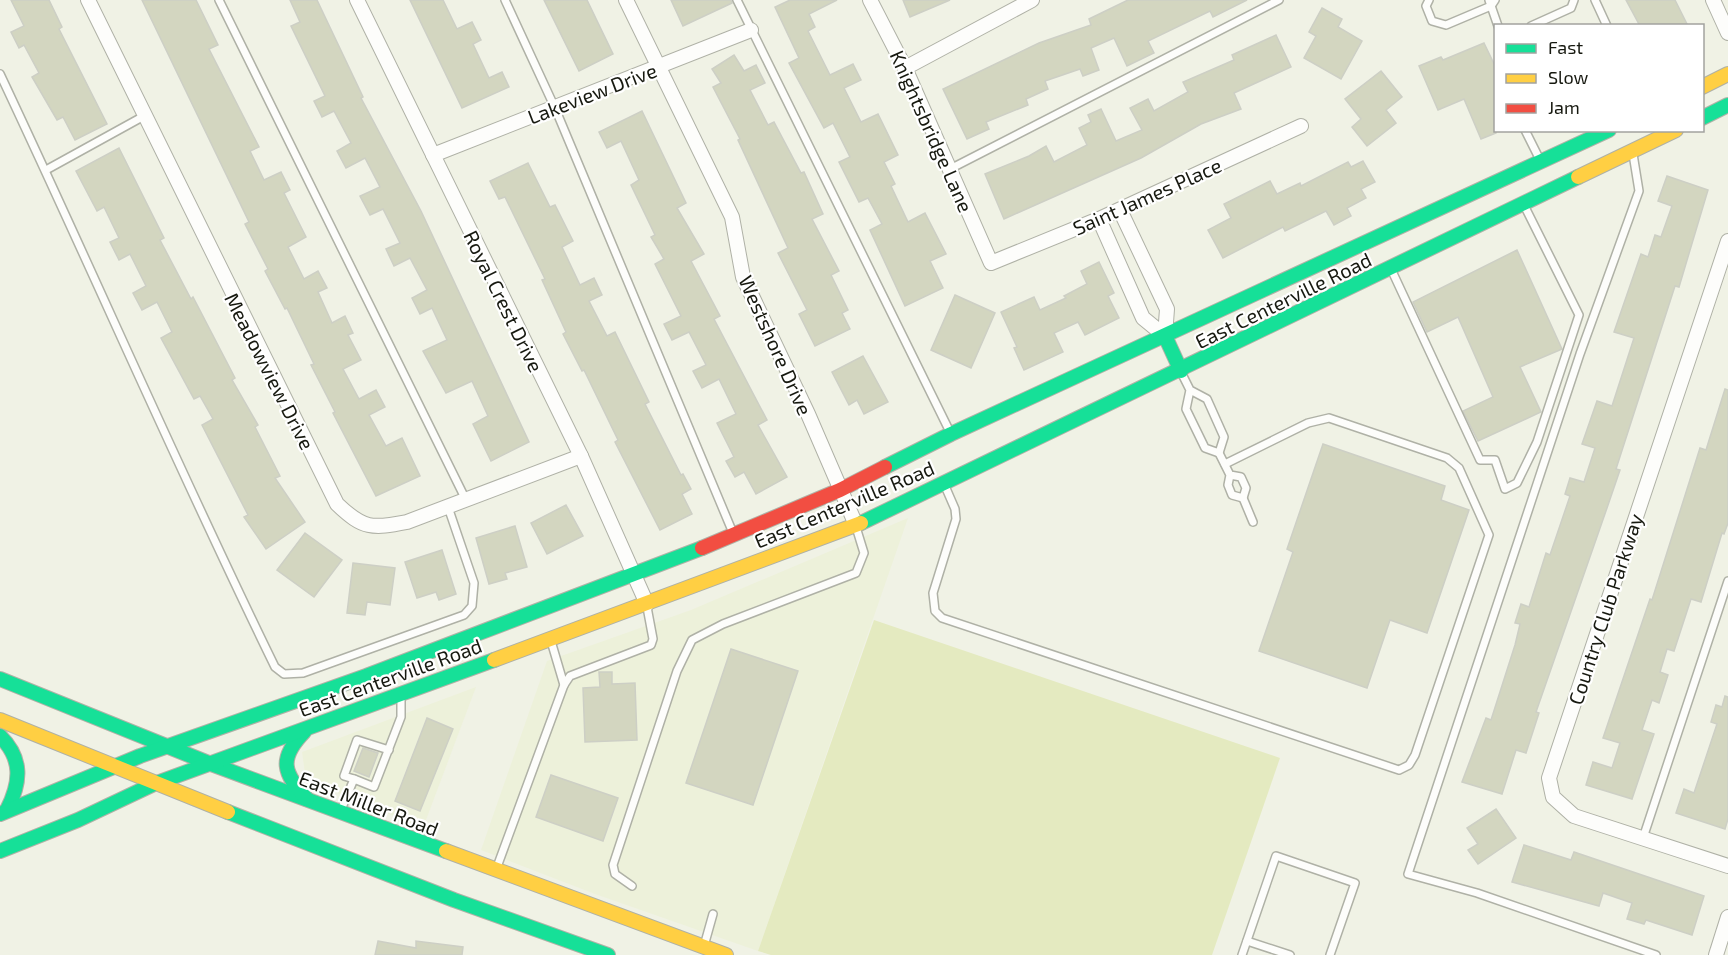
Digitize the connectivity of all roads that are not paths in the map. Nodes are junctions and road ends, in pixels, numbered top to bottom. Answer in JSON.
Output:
{"nodes":[{"id":1,"x":88,"y":0,"type":"edge"},
{"id":2,"x":219,"y":0,"type":"edge"},
{"id":3,"x":357,"y":0,"type":"edge"},
{"id":4,"x":505,"y":0,"type":"edge"},
{"id":5,"x":626,"y":0,"type":"edge"},
{"id":6,"x":737,"y":0,"type":"edge"},
{"id":7,"x":870,"y":0,"type":"edge"},
{"id":8,"x":1032,"y":0,"type":"edge"},
{"id":9,"x":1279,"y":0,"type":"edge"},
{"id":10,"x":1429,"y":0,"type":"edge"},
{"id":11,"x":1574,"y":0,"type":"edge"},
{"id":12,"x":1595,"y":0,"type":"edge"},
{"id":13,"x":1713,"y":0,"type":"edge"},
{"id":14,"x":1492,"y":2,"type":"edge"},
{"id":15,"x":1498,"y":24,"type":"edge"},
{"id":16,"x":1535,"y":24,"type":"edge"},
{"id":17,"x":1606,"y":24,"type":"edge"},
{"id":18,"x":751,"y":30,"type":"junction"},
{"id":19,"x":1728,"y":33,"type":"edge"},
{"id":20,"x":659,"y":67,"type":"junction"},
{"id":21,"x":905,"y":68,"type":"junction"},
{"id":22,"x":0,"y":74,"type":"edge"},
{"id":23,"x":1728,"y":75,"type":"edge"},
{"id":24,"x":1704,"y":86,"type":"edge"},
{"id":25,"x":1728,"y":105,"type":"edge"},
{"id":26,"x":555,"y":108,"type":"junction"},
{"id":27,"x":144,"y":116,"type":"junction"},
{"id":28,"x":1704,"y":117,"type":"edge"},
{"id":29,"x":1301,"y":126,"type":"dead end"},
{"id":30,"x":1526,"y":132,"type":"edge"},
{"id":31,"x":1605,"y":132,"type":"edge"},
{"id":32,"x":1672,"y":132,"type":"edge"},
{"id":33,"x":1633,"y":152,"type":"junction"},
{"id":34,"x":433,"y":155,"type":"junction"},
{"id":35,"x":1541,"y":162,"type":"junction"},
{"id":36,"x":46,"y":170,"type":"junction"},
{"id":37,"x":950,"y":170,"type":"junction"},
{"id":38,"x":1554,"y":190,"type":"junction"},
{"id":39,"x":1524,"y":204,"type":"junction"},
{"id":40,"x":1120,"y":210,"type":"junction"},
{"id":41,"x":1099,"y":219,"type":"junction"},
{"id":42,"x":1728,"y":241,"type":"edge"},
{"id":43,"x":1384,"y":254,"type":"junction"},
{"id":44,"x":991,"y":263,"type":"joint"},
{"id":45,"x":1165,"y":336,"type":"junction"},
{"id":46,"x":1181,"y":371,"type":"junction"},
{"id":47,"x":1190,"y":390,"type":"junction"},
{"id":48,"x":951,"y":434,"type":"junction"},
{"id":49,"x":1219,"y":453,"type":"junction"},
{"id":50,"x":581,"y":456,"type":"junction"},
{"id":51,"x":1225,"y":464,"type":"junction"},
{"id":52,"x":1230,"y":475,"type":"junction"},
{"id":53,"x":944,"y":483,"type":"junction"},
{"id":54,"x":840,"y":490,"type":"junction"},
{"id":55,"x":1243,"y":498,"type":"junction"},
{"id":56,"x":466,"y":500,"type":"junction"},
{"id":57,"x":447,"y":507,"type":"junction"},
{"id":58,"x":1253,"y":522,"type":"dead end"},
{"id":59,"x":856,"y":525,"type":"junction"},
{"id":60,"x":734,"y":536,"type":"junction"},
{"id":61,"x":633,"y":576,"type":"junction"},
{"id":62,"x":1728,"y":581,"type":"edge"},
{"id":63,"x":646,"y":604,"type":"junction"},
{"id":64,"x":550,"y":639,"type":"junction"},
{"id":65,"x":390,"y":666,"type":"junction"},
{"id":66,"x":0,"y":680,"type":"edge"},
{"id":67,"x":564,"y":685,"type":"junction"},
{"id":68,"x":401,"y":694,"type":"junction"},
{"id":69,"x":0,"y":720,"type":"edge"},
{"id":70,"x":308,"y":728,"type":"junction"},
{"id":71,"x":0,"y":736,"type":"edge"},
{"id":72,"x":166,"y":747,"type":"junction"},
{"id":73,"x":389,"y":750,"type":"junction"},
{"id":74,"x":211,"y":764,"type":"junction"},
{"id":75,"x":114,"y":766,"type":"junction"},
{"id":76,"x":354,"y":779,"type":"junction"},
{"id":77,"x":154,"y":784,"type":"junction"},
{"id":78,"x":309,"y":801,"type":"junction"},
{"id":79,"x":4,"y":812,"type":"edge"},
{"id":80,"x":340,"y":813,"type":"junction"},
{"id":81,"x":1643,"y":838,"type":"junction"},
{"id":82,"x":0,"y":851,"type":"edge"},
{"id":83,"x":1728,"y":866,"type":"edge"},
{"id":84,"x":496,"y":871,"type":"junction"},
{"id":85,"x":632,"y":886,"type":"dead end"},
{"id":86,"x":713,"y":914,"type":"dead end"},
{"id":87,"x":1728,"y":917,"type":"edge"},
{"id":88,"x":1247,"y":940,"type":"junction"},
{"id":89,"x":702,"y":951,"type":"edge"},
{"id":90,"x":608,"y":955,"type":"edge"},
{"id":91,"x":726,"y":955,"type":"edge"},
{"id":92,"x":1242,"y":955,"type":"edge"},
{"id":93,"x":1290,"y":955,"type":"edge"},
{"id":94,"x":1330,"y":955,"type":"edge"},
{"id":95,"x":1656,"y":955,"type":"edge"},
{"id":96,"x":1716,"y":955,"type":"edge"}],
"edges":[{"from":1,"to":27,"type":"street","name":"Meadowview Drive"},
{"from":2,"to":56,"type":"lane"},
{"from":3,"to":34,"type":"street","name":"Royal Crest Drive"},
{"from":4,"to":26,"type":"lane"},
{"from":5,"to":20,"type":"street","name":"Westshore Drive"},
{"from":6,"to":18,"type":"lane"},
{"from":7,"to":21,"type":"street","name":"Knightsbridge Lane"},
{"from":8,"to":21,"type":"street"},
{"from":9,"to":37,"type":"lane"},
{"from":10,"to":14,"type":"lane"},
{"from":11,"to":16,"type":"lane"},
{"from":12,"to":17,"type":"lane"},
{"from":13,"to":19,"type":"street"},
{"from":14,"to":15,"type":"lane"},
{"from":18,"to":20,"type":"street","name":"Lakeview Drive"},
{"from":18,"to":48,"type":"lane"},
{"from":20,"to":26,"type":"street","name":"Lakeview Drive"},
{"from":20,"to":54,"type":"street","name":"Westshore Drive"},
{"from":21,"to":37,"type":"street","name":"Knightsbridge Lane"},
{"from":22,"to":36,"type":"lane"},
{"from":23,"to":24,"type":"main road"},
{"from":25,"to":28,"type":"main road"},
{"from":26,"to":34,"type":"street","name":"Lakeview Drive"},
{"from":26,"to":60,"type":"lane"},
{"from":27,"to":36,"type":"lane"},
{"from":27,"to":57,"type":"street","name":"Meadowview Drive"},
{"from":29,"to":40,"type":"street","name":"Saint James Place"},
{"from":30,"to":35,"type":"lane"},
{"from":31,"to":35,"type":"main road","name":"East Centerville Road"},
{"from":32,"to":33,"type":"main road","name":"East Centerville Road"},
{"from":33,"to":38,"type":"main road","name":"East Centerville Road"},
{"from":33,"to":95,"type":"lane"},
{"from":34,"to":50,"type":"street","name":"Royal Crest Drive"},
{"from":35,"to":38,"type":"main road"},
{"from":35,"to":43,"type":"main road","name":"East Centerville Road"},
{"from":36,"to":57,"type":"lane"},
{"from":37,"to":44,"type":"street","name":"Knightsbridge Lane"},
{"from":38,"to":39,"type":"main road","name":"East Centerville Road"},
{"from":39,"to":43,"type":"main road","name":"East Centerville Road"},
{"from":39,"to":43,"type":"lane"},
{"from":40,"to":41,"type":"street","name":"Saint James Place"},
{"from":40,"to":45,"type":"street"},
{"from":41,"to":44,"type":"street","name":"Saint James Place"},
{"from":41,"to":45,"type":"street"},
{"from":42,"to":81,"type":"street","name":"Country Club Parkway"},
{"from":43,"to":45,"type":"main road","name":"East Centerville Road"},
{"from":43,"to":46,"type":"main road","name":"East Centerville Road"},
{"from":45,"to":46,"type":"main road"},
{"from":45,"to":48,"type":"main road","name":"East Centerville Road"},
{"from":46,"to":47,"type":"lane"},
{"from":46,"to":53,"type":"main road","name":"East Centerville Road"},
{"from":47,"to":49,"type":"lane"},
{"from":47,"to":49,"type":"lane"},
{"from":48,"to":54,"type":"main road","name":"East Centerville Road"},
{"from":49,"to":51,"type":"lane"},
{"from":50,"to":56,"type":"street","name":"Meadowview Drive"},
{"from":50,"to":61,"type":"street","name":"Royal Crest Drive"},
{"from":51,"to":52,"type":"lane"},
{"from":51,"to":53,"type":"lane"},
{"from":52,"to":55,"type":"lane"},
{"from":52,"to":55,"type":"lane"},
{"from":53,"to":59,"type":"main road","name":"East Centerville Road"},
{"from":54,"to":59,"type":"street","name":"Westshore Drive"},
{"from":54,"to":60,"type":"main road","name":"East Centerville Road"},
{"from":55,"to":58,"type":"lane"},
{"from":56,"to":57,"type":"street","name":"Meadowview Drive"},
{"from":59,"to":63,"type":"main road","name":"East Centerville Road"},
{"from":59,"to":85,"type":"lane"},
{"from":60,"to":61,"type":"main road","name":"East Centerville Road"},
{"from":61,"to":63,"type":"street","name":"Royal Crest Drive"},
{"from":61,"to":65,"type":"main road","name":"East Centerville Road"},
{"from":62,"to":81,"type":"lane"},
{"from":63,"to":64,"type":"main road","name":"East Centerville Road"},
{"from":63,"to":67,"type":"lane"},
{"from":64,"to":67,"type":"lane"},
{"from":64,"to":68,"type":"main road","name":"East Centerville Road"},
{"from":65,"to":68,"type":"main road"},
{"from":65,"to":72,"type":"main road","name":"East Centerville Road"},
{"from":66,"to":72,"type":"main road","name":"East Miller Road"},
{"from":67,"to":84,"type":"lane"},
{"from":68,"to":70,"type":"main road","name":"East Centerville Road"},
{"from":68,"to":73,"type":"lane"},
{"from":69,"to":75,"type":"main road"},
{"from":70,"to":74,"type":"main road","name":"East Centerville Road"},
{"from":70,"to":78,"type":"main road"},
{"from":71,"to":79,"type":"main road"},
{"from":72,"to":74,"type":"main road","name":"East Miller Road"},
{"from":72,"to":75,"type":"main road","name":"East Centerville Road"},
{"from":73,"to":76,"type":"lane"},
{"from":73,"to":76,"type":"lane"},
{"from":74,"to":77,"type":"main road","name":"East Centerville Road"},
{"from":74,"to":78,"type":"main road","name":"East Miller Road"},
{"from":75,"to":77,"type":"main road"},
{"from":75,"to":79,"type":"main road","name":"East Centerville Road"},
{"from":76,"to":80,"type":"lane"},
{"from":77,"to":82,"type":"main road","name":"East Centerville Road"},
{"from":77,"to":90,"type":"main road"},
{"from":78,"to":80,"type":"main road","name":"East Miller Road"},
{"from":80,"to":84,"type":"main road","name":"East Miller Road"},
{"from":81,"to":83,"type":"street","name":"Country Club Parkway"},
{"from":84,"to":89,"type":"main road","name":"East Miller Road"},
{"from":86,"to":89,"type":"lane"},
{"from":87,"to":96,"type":"street"},
{"from":88,"to":92,"type":"lane"},
{"from":88,"to":93,"type":"lane"},
{"from":88,"to":94,"type":"lane"},
{"from":89,"to":91,"type":"main road","name":"East Miller Road"}]}
